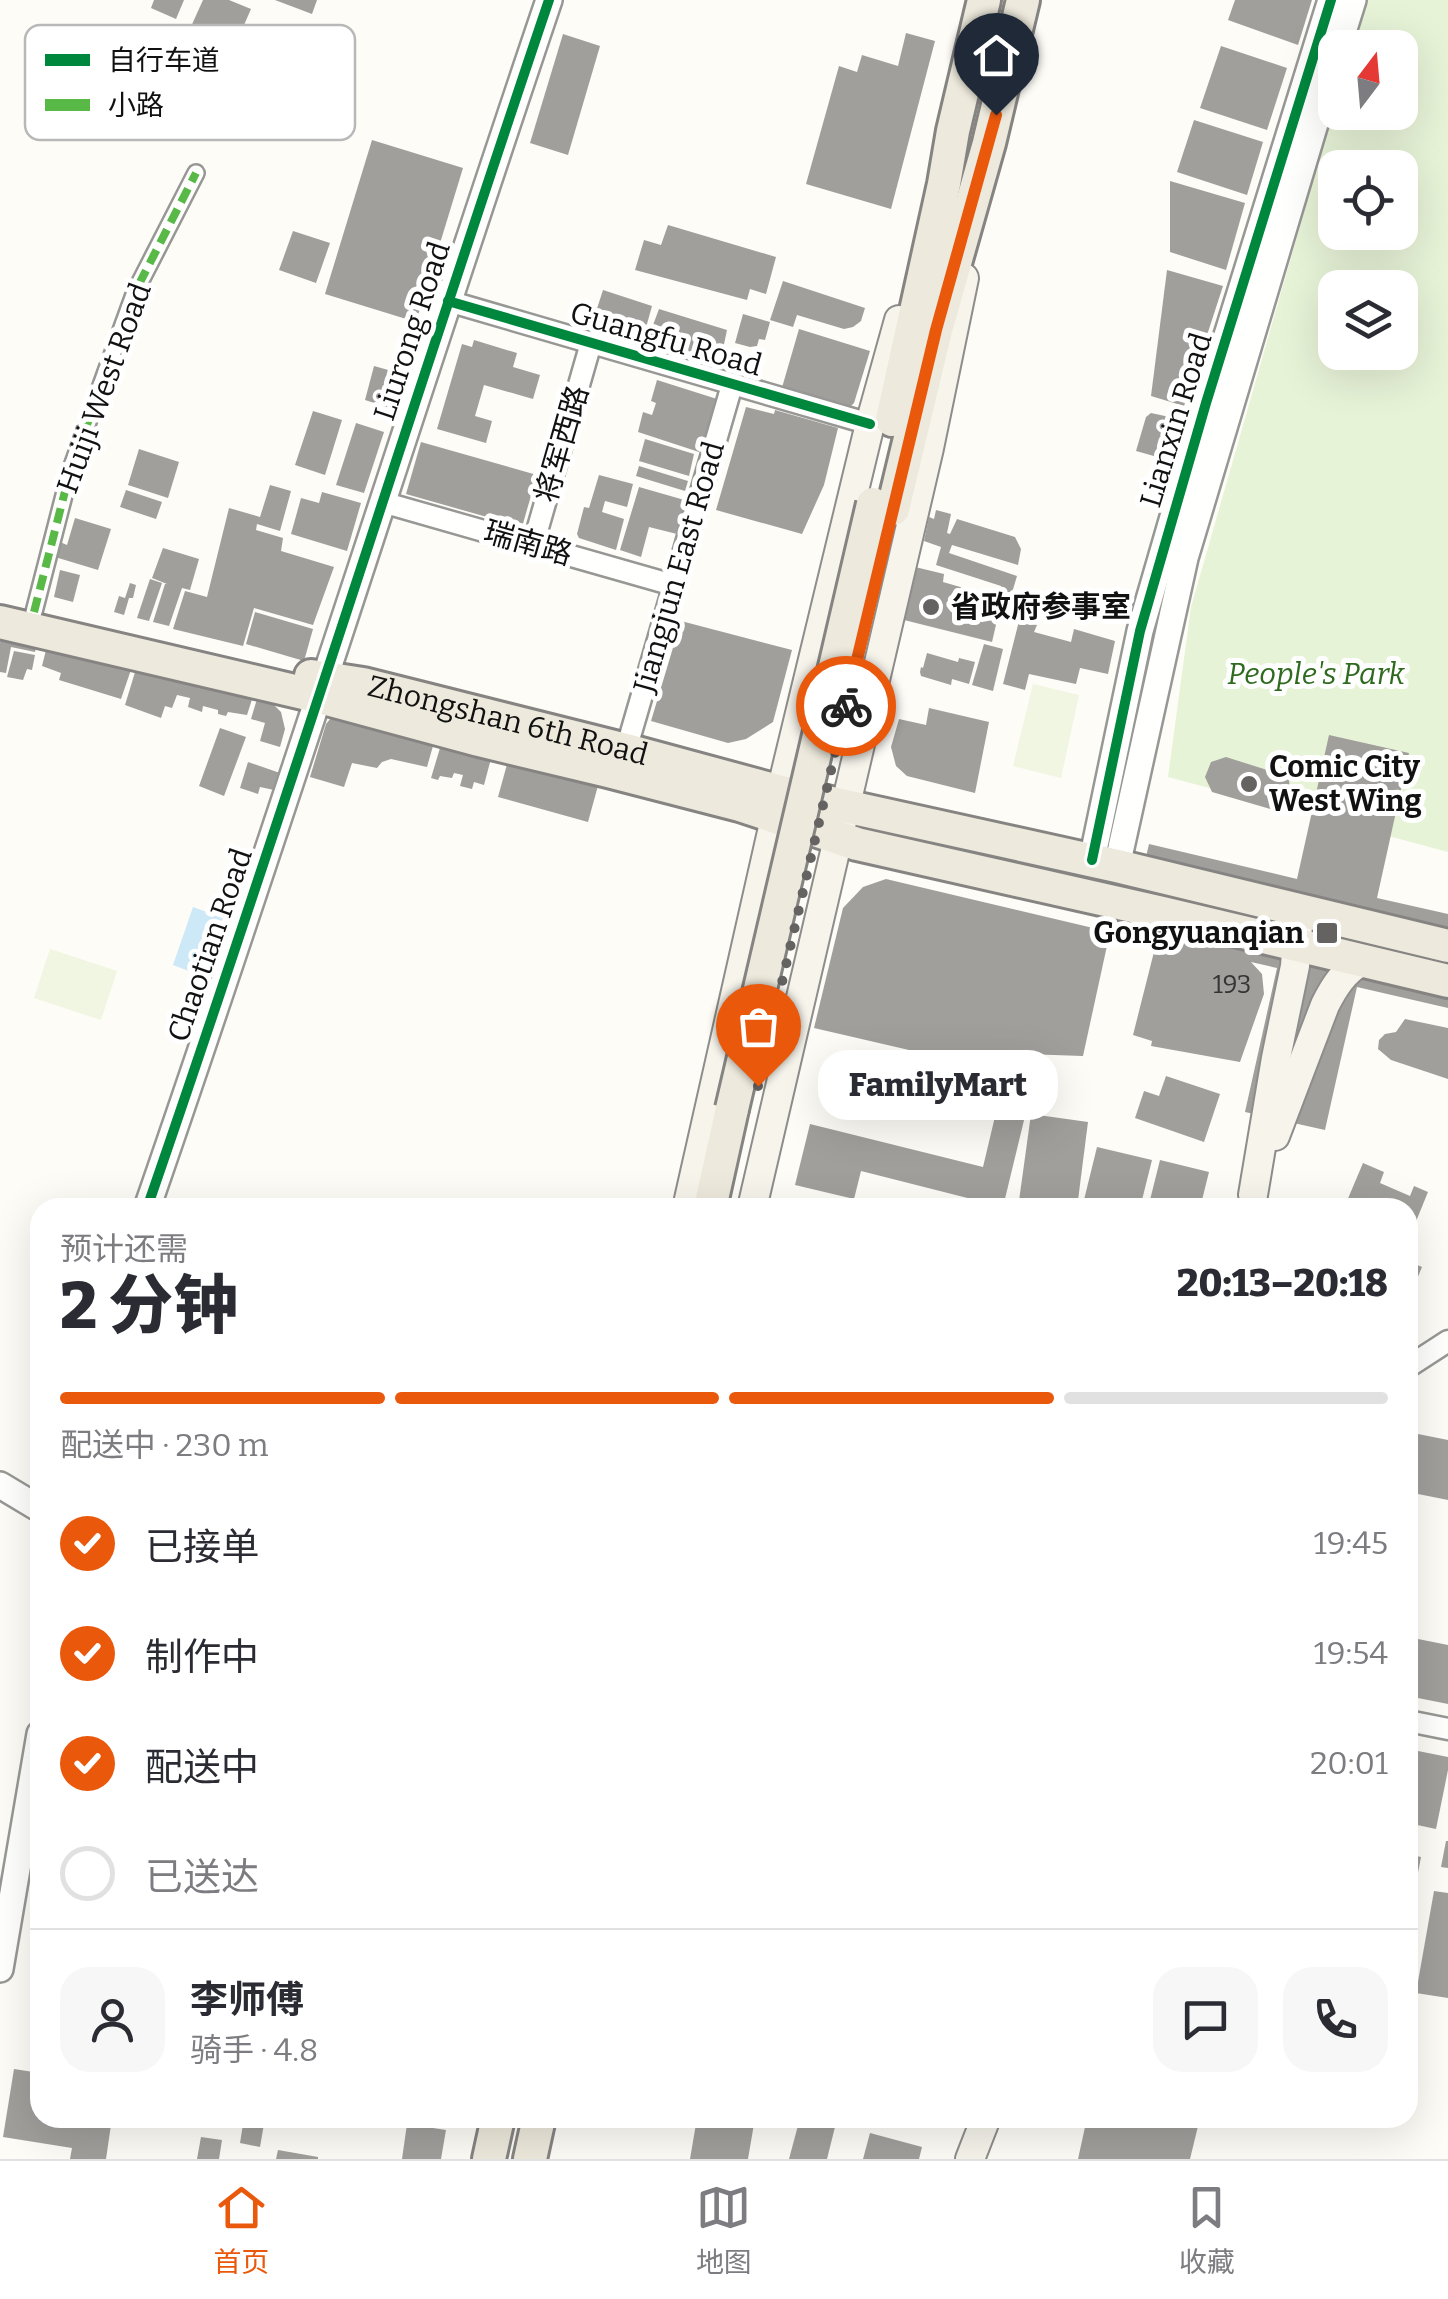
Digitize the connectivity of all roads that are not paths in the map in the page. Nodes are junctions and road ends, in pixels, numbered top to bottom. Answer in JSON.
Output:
{"nodes":[{"id":1,"x":549,"y":0,"type":"edge"},
{"id":2,"x":984,"y":0,"type":"edge"},
{"id":3,"x":1023,"y":0,"type":"edge"},
{"id":4,"x":1331,"y":0,"type":"edge"},
{"id":5,"x":1353,"y":0,"type":"edge"},
{"id":6,"x":1344,"y":30,"type":"edge"},
{"id":7,"x":1318,"y":114,"type":"edge"},
{"id":8,"x":953,"y":131,"type":"junction"},
{"id":9,"x":989,"y":143,"type":"junction"},
{"id":10,"x":196,"y":174,"type":"dead end"},
{"id":11,"x":448,"y":301,"type":"junction"},
{"id":12,"x":591,"y":343,"type":"junction"},
{"id":13,"x":732,"y":384,"type":"junction"},
{"id":14,"x":870,"y":424,"type":"junction"},
{"id":15,"x":382,"y":502,"type":"junction"},
{"id":16,"x":883,"y":507,"type":"junction"},
{"id":17,"x":533,"y":544,"type":"junction"},
{"id":18,"x":674,"y":585,"type":"junction"},
{"id":19,"x":0,"y":604,"type":"edge"},
{"id":20,"x":34,"y":612,"type":"junction"},
{"id":21,"x":0,"y":622,"type":"edge"},
{"id":22,"x":322,"y":688,"type":"junction"},
{"id":23,"x":626,"y":750,"type":"junction"},
{"id":24,"x":805,"y":805,"type":"junction"},
{"id":25,"x":837,"y":838,"type":"junction"},
{"id":26,"x":1104,"y":863,"type":"junction"},
{"id":27,"x":1292,"y":906,"type":"junction"},
{"id":28,"x":1298,"y":946,"type":"junction"},
{"id":29,"x":1448,"y":946,"type":"edge"},
{"id":30,"x":1362,"y":960,"type":"junction"},
{"id":31,"x":1448,"y":982,"type":"edge"},
{"id":32,"x":742,"y":1111,"type":"junction"},
{"id":33,"x":149,"y":1198,"type":"edge"},
{"id":34,"x":690,"y":1198,"type":"edge"},
{"id":35,"x":713,"y":1198,"type":"edge"},
{"id":36,"x":731,"y":1198,"type":"edge"},
{"id":37,"x":754,"y":1198,"type":"edge"},
{"id":38,"x":1252,"y":1198,"type":"edge"},
{"id":39,"x":1252,"y":1198,"type":"edge"},
{"id":40,"x":1448,"y":1341,"type":"edge"},
{"id":41,"x":1418,"y":1360,"type":"edge"},
{"id":42,"x":0,"y":1484,"type":"edge"},
{"id":43,"x":30,"y":1502,"type":"edge"},
{"id":44,"x":1418,"y":1723,"type":"edge"},
{"id":45,"x":1448,"y":1728,"type":"edge"},
{"id":46,"x":30,"y":1793,"type":"edge"},
{"id":47,"x":0,"y":1969,"type":"edge"},
{"id":48,"x":496,"y":2128,"type":"edge"},
{"id":49,"x":537,"y":2128,"type":"edge"},
{"id":50,"x":982,"y":2128,"type":"edge"},
{"id":51,"x":489,"y":2159,"type":"edge"},
{"id":52,"x":530,"y":2159,"type":"edge"},
{"id":53,"x":970,"y":2159,"type":"edge"}],
"edges":[{"from":1,"to":11,"type":"street","name":"Liurong Road"},
{"from":2,"to":8,"type":"main road"},
{"from":3,"to":9,"type":"main road"},
{"from":4,"to":26,"type":"street","name":"Lianxin Road"},
{"from":5,"to":6,"type":"street"},
{"from":7,"to":26,"type":"street","name":"Lianxin Road"},
{"from":8,"to":14,"type":"main road"},
{"from":8,"to":16,"type":"main road"},
{"from":9,"to":16,"type":"main road"},
{"from":9,"to":24,"type":"main road"},
{"from":10,"to":20,"type":"street","name":"Huiji West Road"},
{"from":11,"to":12,"type":"street","name":"Guangfu Road"},
{"from":11,"to":15,"type":"street","name":"Liurong Road"},
{"from":12,"to":13,"type":"street","name":"Guangfu Road"},
{"from":12,"to":17,"type":"street","name":"将军西路"},
{"from":13,"to":14,"type":"street","name":"Guangfu Road"},
{"from":13,"to":18,"type":"street","name":"Jiangjun East Road"},
{"from":14,"to":24,"type":"main road"},
{"from":15,"to":17,"type":"street","name":"瑞南路"},
{"from":15,"to":22,"type":"street","name":"Liurong Road"},
{"from":16,"to":24,"type":"main road","bridge":true},
{"from":17,"to":18,"type":"street","name":"瑞南路"},
{"from":18,"to":23,"type":"street","name":"Jiangjun East Road"},
{"from":19,"to":20,"type":"main road","name":"Zhongshan 6th Road"},
{"from":20,"to":22,"type":"main road","name":"Zhongshan 6th Road"},
{"from":21,"to":22,"type":"main road","name":"Zhongshan 6th Road"},
{"from":22,"to":23,"type":"main road","name":"Zhongshan 6th Road"},
{"from":22,"to":24,"type":"main road","name":"Zhongshan 6th Road"},
{"from":22,"to":33,"type":"street","name":"Chaotian Road"},
{"from":23,"to":24,"type":"main road","name":"Zhongshan 6th Road"},
{"from":24,"to":25,"type":"main road"},
{"from":24,"to":25,"type":"main road"},
{"from":24,"to":26,"type":"main road"},
{"from":24,"to":32,"type":"main road","bridge":true},
{"from":24,"to":34,"type":"main road"},
{"from":25,"to":28,"type":"main road"},
{"from":25,"to":37,"type":"main road"},
{"from":26,"to":27,"type":"main road"},
{"from":27,"to":28,"type":"main road"},
{"from":27,"to":29,"type":"main road"},
{"from":28,"to":30,"type":"main road"},
{"from":28,"to":38,"type":"main road"},
{"from":30,"to":31,"type":"main road"},
{"from":30,"to":39,"type":"main road"},
{"from":32,"to":35,"type":"main road"},
{"from":32,"to":36,"type":"main road"},
{"from":40,"to":41,"type":"street"},
{"from":42,"to":43,"type":"street"},
{"from":44,"to":45,"type":"street"},
{"from":46,"to":47,"type":"street"},
{"from":48,"to":51,"type":"main road"},
{"from":49,"to":52,"type":"main road"},
{"from":50,"to":53,"type":"main road"}]}
